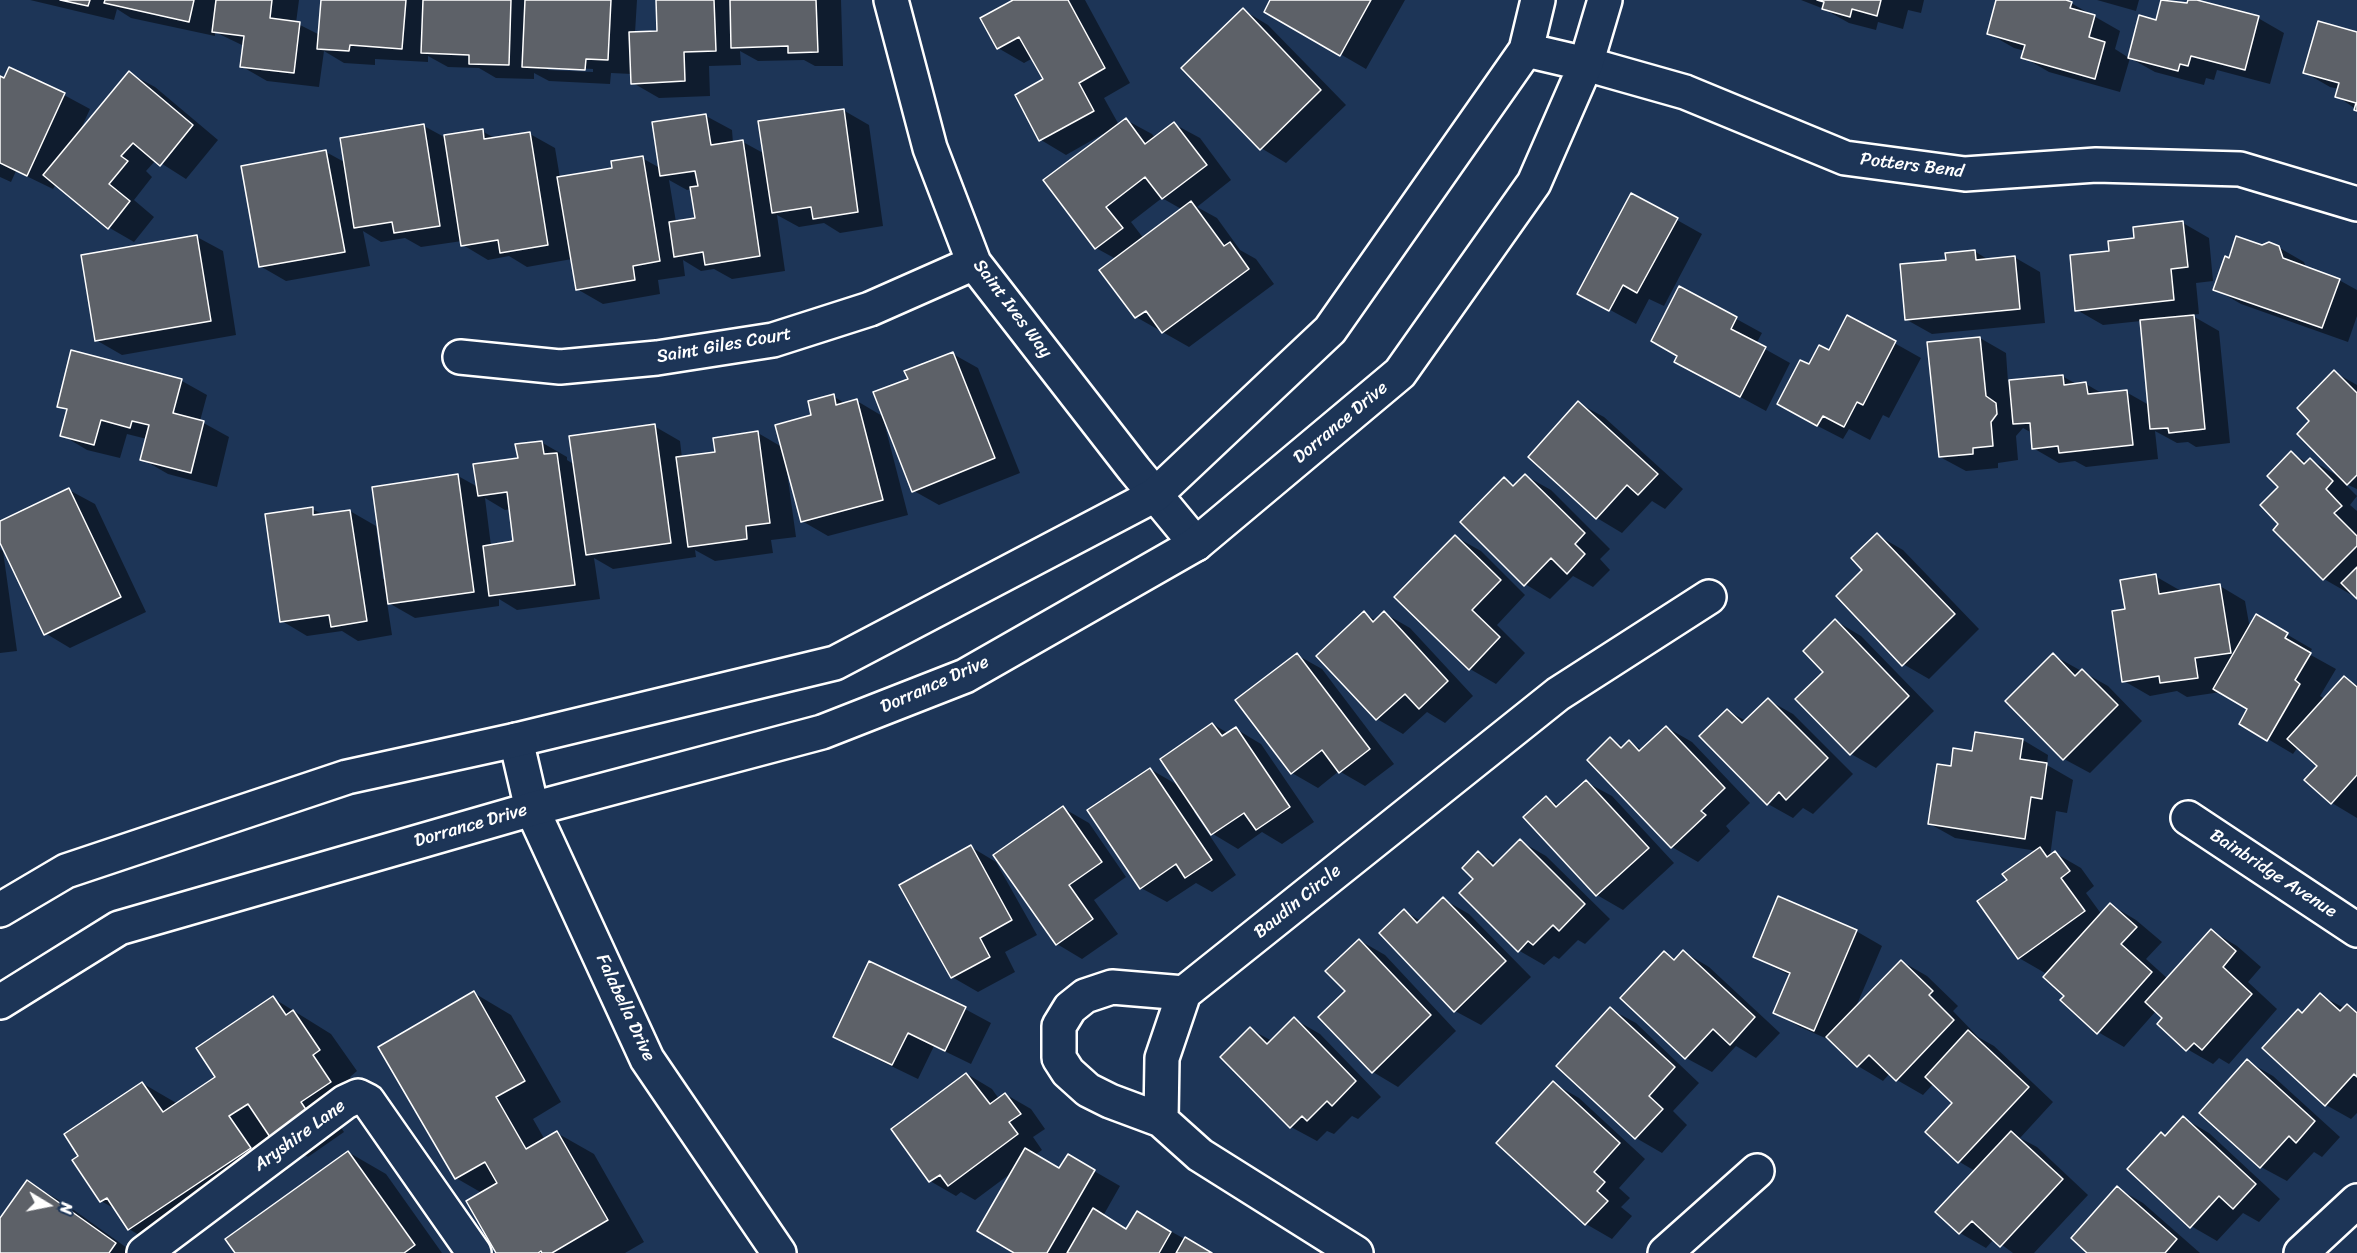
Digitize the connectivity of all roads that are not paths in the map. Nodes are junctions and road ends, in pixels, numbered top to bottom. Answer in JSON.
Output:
{"nodes":[{"id":1,"x":891,"y":0,"type":"edge"},
{"id":2,"x":1538,"y":0,"type":"edge"},
{"id":3,"x":1605,"y":0,"type":"edge"},
{"id":4,"x":1526,"y":50,"type":"junction"},
{"id":5,"x":1586,"y":64,"type":"junction"},
{"id":6,"x":2357,"y":204,"type":"edge"},
{"id":7,"x":974,"y":263,"type":"junction"},
{"id":8,"x":460,"y":357,"type":"dead end"},
{"id":9,"x":1155,"y":495,"type":"junction"},
{"id":10,"x":1196,"y":544,"type":"junction"},
{"id":11,"x":1709,"y":597,"type":"dead end"},
{"id":12,"x":516,"y":740,"type":"junction"},
{"id":13,"x":532,"y":809,"type":"junction"},
{"id":14,"x":2188,"y":818,"type":"dead end"},
{"id":15,"x":0,"y":910,"type":"edge"},
{"id":16,"x":2357,"y":930,"type":"edge"},
{"id":17,"x":1184,"y":993,"type":"junction"},
{"id":18,"x":0,"y":1002,"type":"edge"},
{"id":19,"x":1161,"y":1120,"type":"junction"},
{"id":20,"x":1757,"y":1171,"type":"dead end"},
{"id":21,"x":2357,"y":1200,"type":"edge"},
{"id":22,"x":144,"y":1253,"type":"edge"},
{"id":23,"x":474,"y":1253,"type":"edge"},
{"id":24,"x":779,"y":1253,"type":"edge"},
{"id":25,"x":1356,"y":1253,"type":"edge"},
{"id":26,"x":1665,"y":1253,"type":"edge"},
{"id":27,"x":2301,"y":1253,"type":"edge"}],
"edges":[{"from":1,"to":7,"type":"street","name":"Saint Ives Way"},
{"from":2,"to":4,"type":"street"},
{"from":3,"to":5,"type":"street","name":"Dorrance Drive"},
{"from":4,"to":5,"type":"street","name":"Potters Bend"},
{"from":4,"to":9,"type":"street"},
{"from":5,"to":6,"type":"street","name":"Potters Bend"},
{"from":5,"to":10,"type":"street","name":"Dorrance Drive"},
{"from":7,"to":8,"type":"street","name":"Saint Giles Court"},
{"from":7,"to":9,"type":"street","name":"Saint Ives Way"},
{"from":9,"to":10,"type":"street","name":"Saint Ives Way"},
{"from":9,"to":12,"type":"street"},
{"from":10,"to":13,"type":"street","name":"Dorrance Drive"},
{"from":11,"to":17,"type":"street","name":"Baudin Circle"},
{"from":12,"to":13,"type":"street","name":"Falabella Drive"},
{"from":12,"to":15,"type":"street"},
{"from":13,"to":18,"type":"street","name":"Dorrance Drive"},
{"from":13,"to":24,"type":"street","name":"Falabella Drive"},
{"from":14,"to":16,"type":"street","name":"Bainbridge Avenue"},
{"from":17,"to":19,"type":"street"},
{"from":17,"to":19,"type":"street"},
{"from":19,"to":25,"type":"street"},
{"from":20,"to":26,"type":"street"},
{"from":21,"to":27,"type":"street"},
{"from":22,"to":23,"type":"street","name":"Aryshire Lane"}]}
